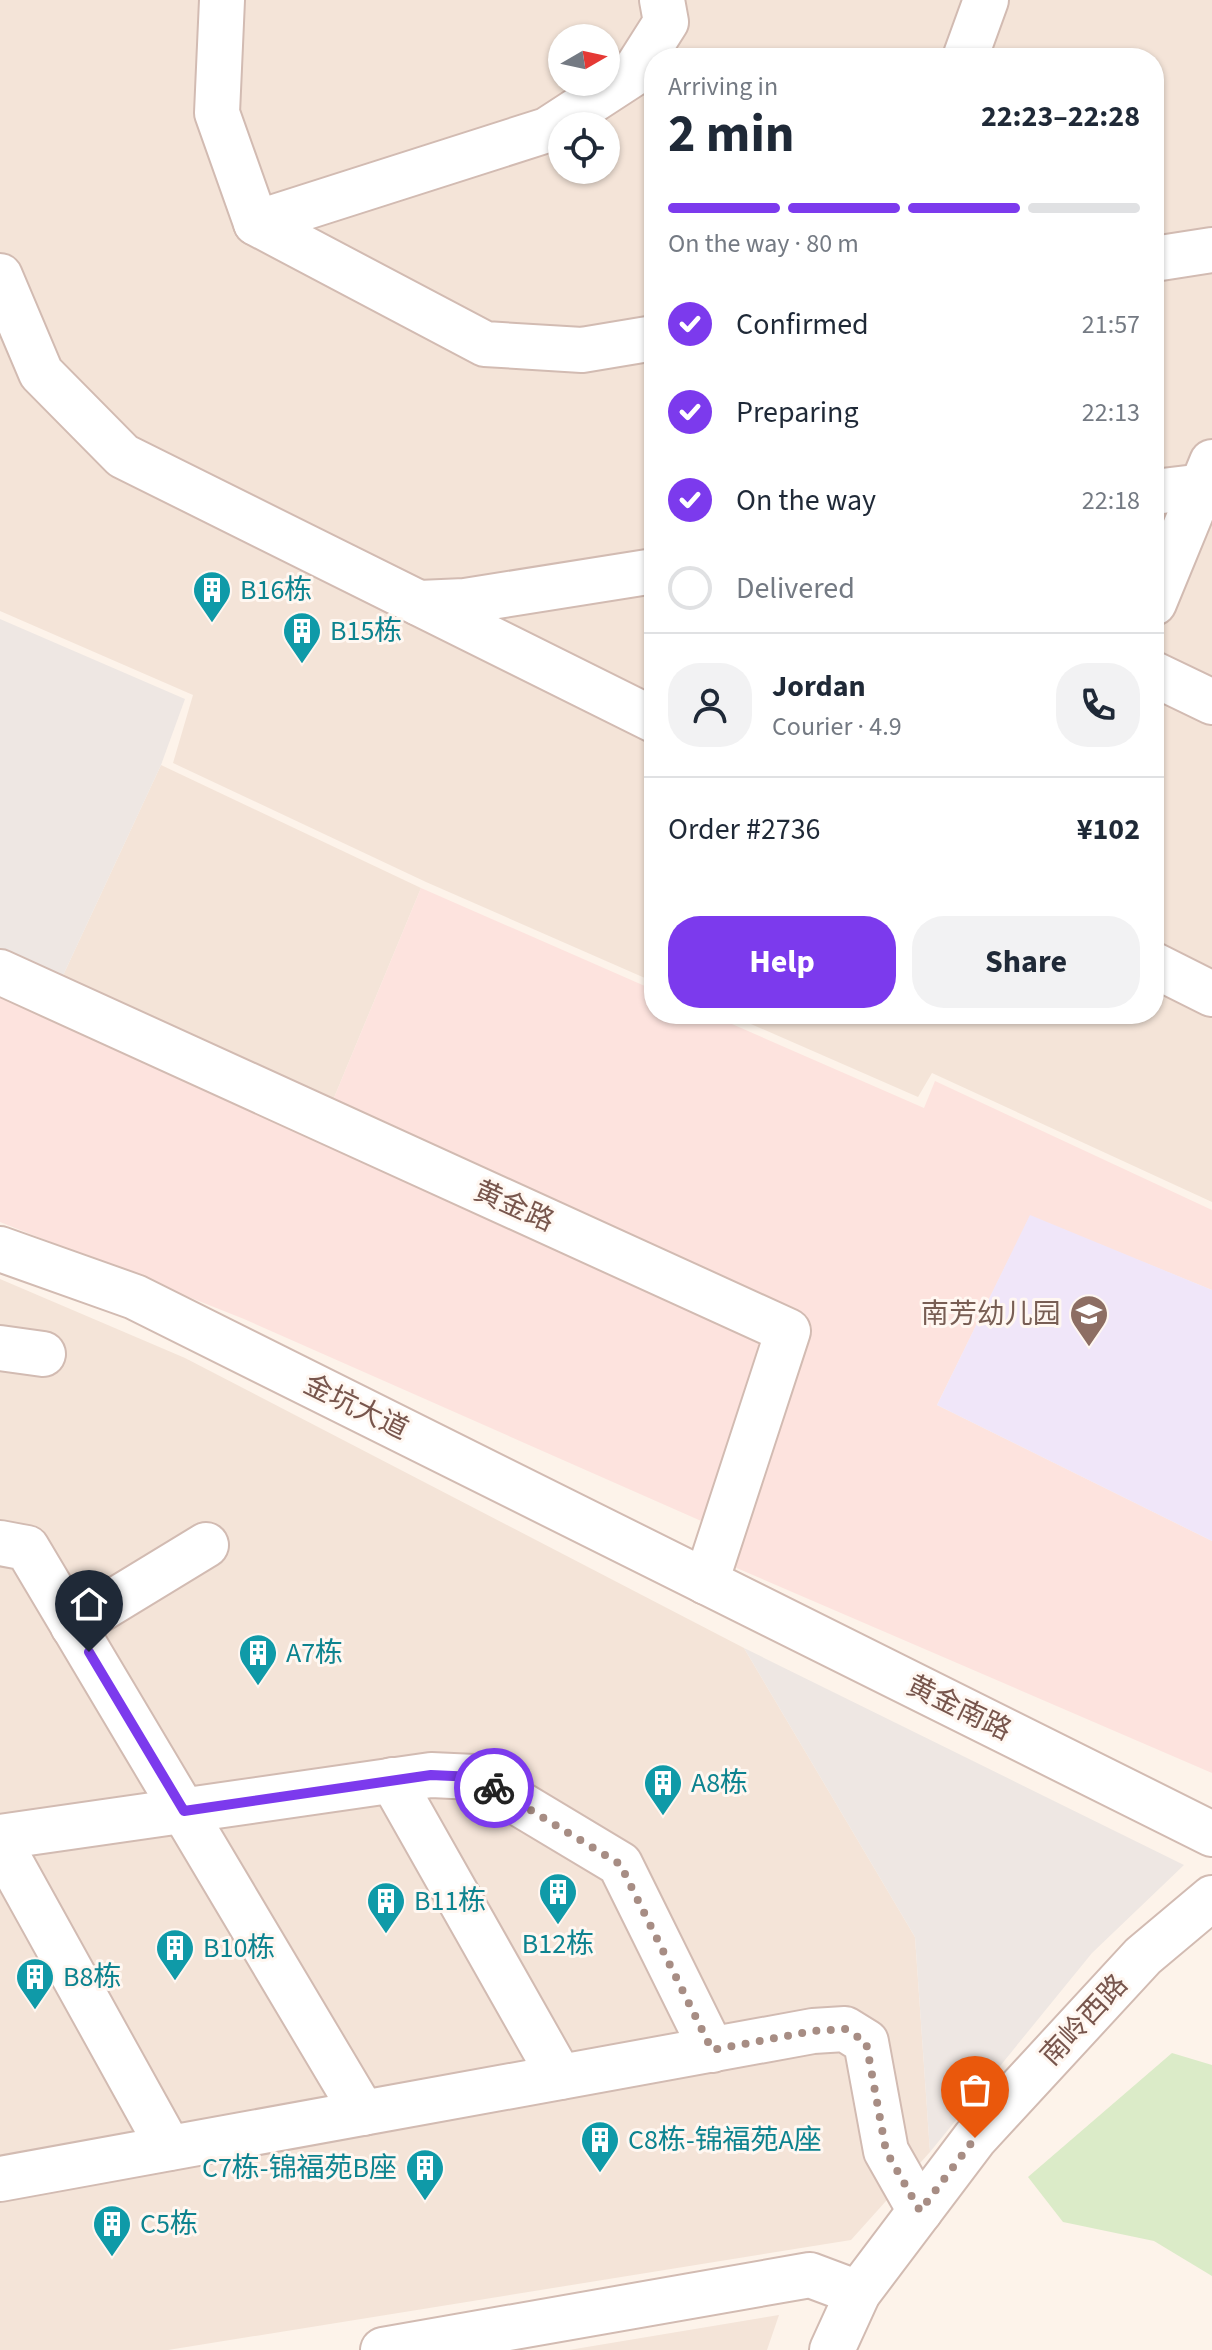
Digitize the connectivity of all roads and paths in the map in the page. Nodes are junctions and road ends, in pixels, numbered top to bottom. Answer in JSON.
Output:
{"nodes":[{"id":1,"x":222,"y":0,"type":"edge"},
{"id":2,"x":662,"y":0,"type":"edge"},
{"id":3,"x":986,"y":0,"type":"edge"},
{"id":4,"x":650,"y":48,"type":"edge"},
{"id":5,"x":969,"y":48,"type":"edge"},
{"id":6,"x":644,"y":57,"type":"edge"},
{"id":7,"x":256,"y":223,"type":"junction"},
{"id":8,"x":1212,"y":250,"type":"edge"},
{"id":9,"x":1164,"y":257,"type":"edge"},
{"id":10,"x":0,"y":276,"type":"edge"},
{"id":11,"x":644,"y":340,"type":"edge"},
{"id":12,"x":1209,"y":477,"type":"edge"},
{"id":13,"x":1164,"y":489,"type":"edge"},
{"id":14,"x":644,"y":573,"type":"edge"},
{"id":15,"x":1164,"y":580,"type":"edge"},
{"id":16,"x":416,"y":603,"type":"junction"},
{"id":17,"x":1164,"y":679,"type":"edge"},
{"id":18,"x":1212,"y":702,"type":"edge"},
{"id":19,"x":644,"y":715,"type":"edge"},
{"id":20,"x":1164,"y":970,"type":"edge"},
{"id":21,"x":0,"y":972,"type":"edge"},
{"id":22,"x":1212,"y":994,"type":"edge"},
{"id":23,"x":0,"y":1249,"type":"edge"},
{"id":24,"x":0,"y":1348,"type":"edge"},
{"id":25,"x":43,"y":1354,"type":"dead end"},
{"id":26,"x":0,"y":1543,"type":"edge"},
{"id":27,"x":206,"y":1545,"type":"dead end"},
{"id":28,"x":706,"y":1582,"type":"junction"},
{"id":29,"x":73,"y":1626,"type":"junction"},
{"id":30,"x":392,"y":1780,"type":"junction"},
{"id":31,"x":184,"y":1811,"type":"junction"},
{"id":32,"x":1212,"y":1834,"type":"edge"},
{"id":33,"x":0,"y":1840,"type":"edge"},
{"id":34,"x":1212,"y":1898,"type":"edge"},
{"id":35,"x":712,"y":2050,"type":"junction"},
{"id":36,"x":560,"y":2077,"type":"junction"},
{"id":37,"x":363,"y":2113,"type":"junction"},
{"id":38,"x":169,"y":2148,"type":"junction"},
{"id":39,"x":0,"y":2179,"type":"edge"},
{"id":40,"x":920,"y":2211,"type":"junction"},
{"id":41,"x":858,"y":2293,"type":"junction"},
{"id":42,"x":383,"y":2350,"type":"edge"},
{"id":43,"x":832,"y":2350,"type":"edge"}],
"edges":[{"from":1,"to":7,"type":"street"},
{"from":2,"to":4,"type":"street"},
{"from":3,"to":5,"type":"street"},
{"from":6,"to":7,"type":"street"},
{"from":7,"to":11,"type":"street"},
{"from":8,"to":9,"type":"street"},
{"from":10,"to":16,"type":"street"},
{"from":12,"to":13,"type":"street"},
{"from":12,"to":15,"type":"street"},
{"from":14,"to":16,"type":"street"},
{"from":16,"to":19,"type":"street"},
{"from":17,"to":18,"type":"street"},
{"from":20,"to":22,"type":"street"},
{"from":21,"to":28,"type":"street","name":"黄金路"},
{"from":23,"to":28,"type":"street","name":"金坑大道"},
{"from":24,"to":25,"type":"street"},
{"from":26,"to":29,"type":"street"},
{"from":27,"to":29,"type":"street"},
{"from":28,"to":32,"type":"street","name":"黄金南路"},
{"from":29,"to":31,"type":"street"},
{"from":30,"to":31,"type":"street"},
{"from":30,"to":35,"type":"street"},
{"from":30,"to":36,"type":"street"},
{"from":31,"to":33,"type":"street"},
{"from":31,"to":37,"type":"street"},
{"from":33,"to":38,"type":"street"},
{"from":34,"to":40,"type":"street","name":"南岭西路"},
{"from":35,"to":36,"type":"street"},
{"from":35,"to":40,"type":"street"},
{"from":36,"to":37,"type":"street"},
{"from":37,"to":38,"type":"street"},
{"from":38,"to":39,"type":"street"},
{"from":40,"to":41,"type":"street","name":"南岭西路"},
{"from":41,"to":42,"type":"street"},
{"from":41,"to":43,"type":"street","name":"南岭西路"}]}
